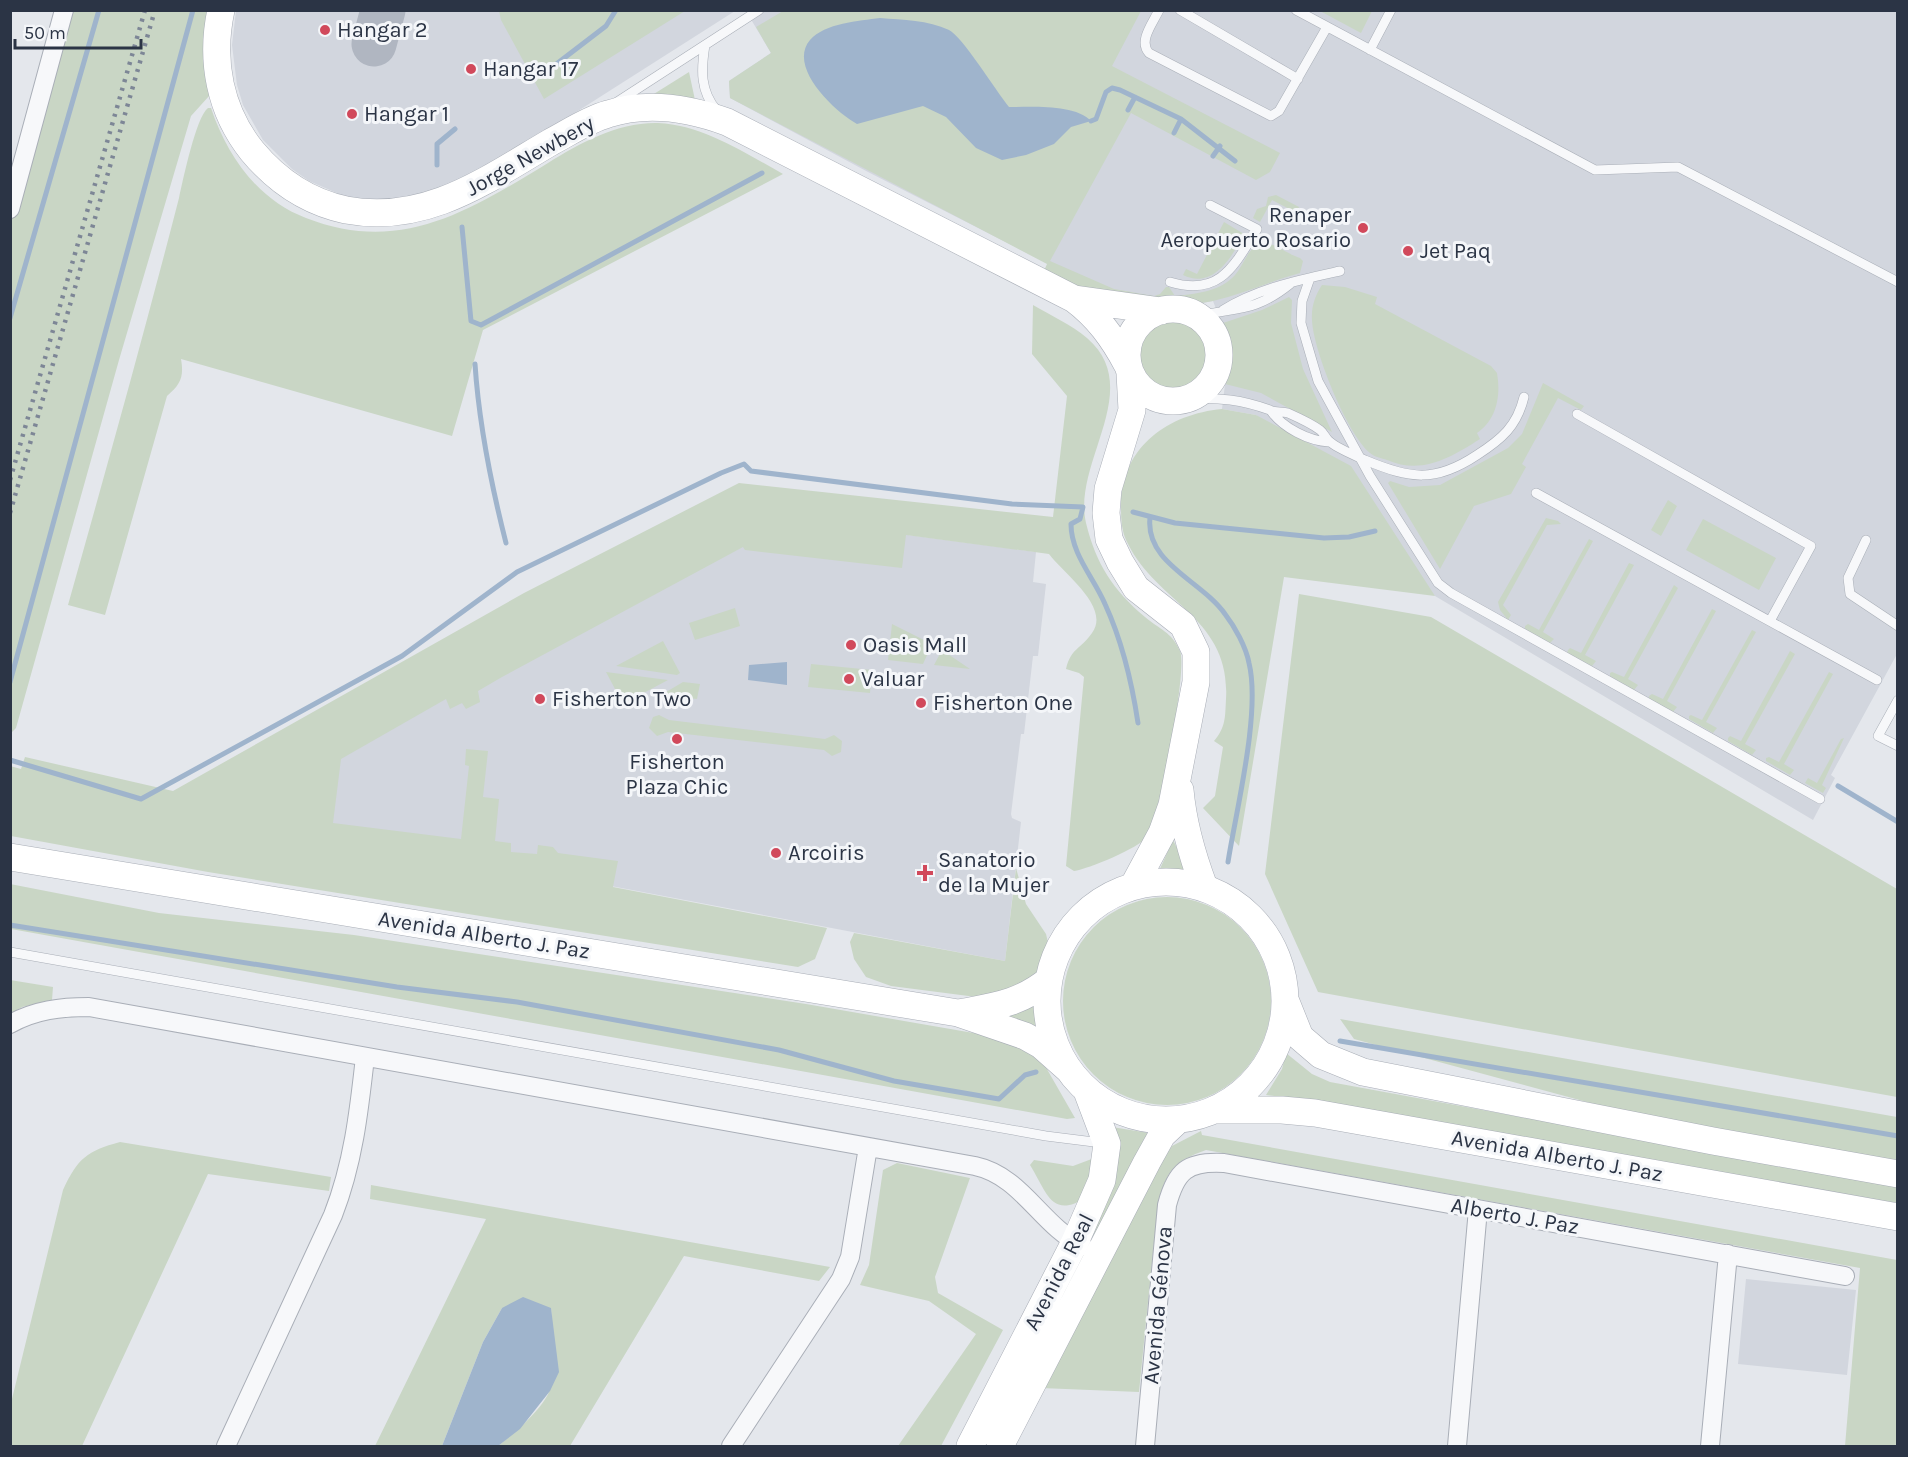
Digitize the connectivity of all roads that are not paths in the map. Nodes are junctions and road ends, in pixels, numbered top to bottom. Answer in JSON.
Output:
{"nodes":[{"id":1,"x":64,"y":10,"type":"edge"},
{"id":2,"x":221,"y":10,"type":"edge"},
{"id":3,"x":759,"y":10,"type":"edge"},
{"id":4,"x":1159,"y":10,"type":"edge"},
{"id":5,"x":1180,"y":10,"type":"edge"},
{"id":6,"x":1296,"y":10,"type":"edge"},
{"id":7,"x":1390,"y":10,"type":"edge"},
{"id":8,"x":1327,"y":27,"type":"junction"},
{"id":9,"x":705,"y":45,"type":"junction"},
{"id":10,"x":1370,"y":50,"type":"junction"},
{"id":11,"x":1298,"y":79,"type":"junction"},
{"id":12,"x":587,"y":122,"type":"junction"},
{"id":13,"x":728,"y":122,"type":"junction"},
{"id":14,"x":12,"y":201,"type":"edge"},
{"id":15,"x":1210,"y":205,"type":"dead end"},
{"id":16,"x":1340,"y":271,"type":"dead end"},
{"id":17,"x":1310,"y":278,"type":"junction"},
{"id":18,"x":1170,"y":282,"type":"dead end"},
{"id":19,"x":1898,"y":282,"type":"edge"},
{"id":20,"x":1074,"y":299,"type":"junction"},
{"id":21,"x":1161,"y":311,"type":"junction"},
{"id":22,"x":1211,"y":313,"type":"junction"},
{"id":23,"x":1129,"y":369,"type":"junction"},
{"id":24,"x":1524,"y":396,"type":"dead end"},
{"id":25,"x":1183,"y":400,"type":"junction"},
{"id":26,"x":1577,"y":414,"type":"dead end"},
{"id":27,"x":1121,"y":448,"type":"junction"},
{"id":28,"x":1360,"y":457,"type":"junction"},
{"id":29,"x":1536,"y":493,"type":"dead end"},
{"id":30,"x":1866,"y":540,"type":"dead end"},
{"id":31,"x":1770,"y":621,"type":"junction"},
{"id":32,"x":1898,"y":626,"type":"edge"},
{"id":33,"x":1877,"y":680,"type":"dead end"},
{"id":34,"x":1898,"y":700,"type":"edge"},
{"id":35,"x":1898,"y":746,"type":"edge"},
{"id":36,"x":1179,"y":776,"type":"junction"},
{"id":37,"x":1820,"y":799,"type":"dead end"},
{"id":38,"x":10,"y":857,"type":"edge"},
{"id":39,"x":1134,"y":885,"type":"junction"},
{"id":40,"x":1204,"y":887,"type":"junction"},
{"id":41,"x":10,"y":952,"type":"edge"},
{"id":42,"x":1049,"y":980,"type":"junction"},
{"id":43,"x":1285,"y":1001,"type":"junction"},
{"id":44,"x":958,"y":1013,"type":"junction"},
{"id":45,"x":10,"y":1024,"type":"edge"},
{"id":46,"x":365,"y":1057,"type":"junction"},
{"id":47,"x":1068,"y":1069,"type":"junction"},
{"id":48,"x":1088,"y":1091,"type":"junction"},
{"id":49,"x":1215,"y":1110,"type":"junction"},
{"id":50,"x":1178,"y":1120,"type":"junction"},
{"id":51,"x":1107,"y":1144,"type":"junction"},
{"id":52,"x":868,"y":1147,"type":"junction"},
{"id":53,"x":1186,"y":1170,"type":"joint"},
{"id":54,"x":1898,"y":1174,"type":"edge"},
{"id":55,"x":1478,"y":1209,"type":"junction"},
{"id":56,"x":1898,"y":1217,"type":"edge"},
{"id":57,"x":1086,"y":1247,"type":"junction"},
{"id":58,"x":1728,"y":1254,"type":"junction"},
{"id":59,"x":1845,"y":1276,"type":"dead end"},
{"id":60,"x":226,"y":1446,"type":"edge"},
{"id":61,"x":731,"y":1446,"type":"edge"},
{"id":62,"x":970,"y":1446,"type":"edge"},
{"id":63,"x":1000,"y":1446,"type":"edge"},
{"id":64,"x":1145,"y":1446,"type":"edge"},
{"id":65,"x":1457,"y":1446,"type":"edge"},
{"id":66,"x":1710,"y":1446,"type":"edge"}],
"edges":[{"from":1,"to":14,"type":"street"},
{"from":2,"to":12,"type":"main road","name":"Jorge Newbery"},
{"from":3,"to":9,"type":"lane"},
{"from":4,"to":11,"type":"lane"},
{"from":5,"to":11,"type":"lane"},
{"from":6,"to":8,"type":"lane"},
{"from":7,"to":10,"type":"lane"},
{"from":8,"to":10,"type":"lane"},
{"from":8,"to":11,"type":"lane"},
{"from":9,"to":12,"type":"lane"},
{"from":9,"to":13,"type":"lane"},
{"from":10,"to":19,"type":"lane"},
{"from":12,"to":13,"type":"main road","name":"Jorge Newbery"},
{"from":13,"to":20,"type":"main road","name":"Jorge Newbery"},
{"from":15,"to":18,"type":"lane"},
{"from":16,"to":17,"type":"lane"},
{"from":17,"to":22,"type":"lane"},
{"from":17,"to":28,"type":"lane"},
{"from":20,"to":21,"type":"main road","name":"Jorge Newbery"},
{"from":20,"to":23,"type":"main road","name":"Jorge Newbery"},
{"from":21,"to":22,"type":"main road"},
{"from":21,"to":23,"type":"main road"},
{"from":22,"to":25,"type":"main road"},
{"from":23,"to":25,"type":"main road"},
{"from":23,"to":27,"type":"main road"},
{"from":24,"to":28,"type":"lane"},
{"from":25,"to":27,"type":"main road"},
{"from":25,"to":28,"type":"lane"},
{"from":26,"to":31,"type":"lane"},
{"from":27,"to":36,"type":"main road"},
{"from":28,"to":37,"type":"lane"},
{"from":29,"to":31,"type":"lane"},
{"from":30,"to":32,"type":"lane"},
{"from":31,"to":33,"type":"lane"},
{"from":34,"to":35,"type":"lane"},
{"from":36,"to":39,"type":"main road"},
{"from":36,"to":40,"type":"main road"},
{"from":38,"to":44,"type":"main road","name":"Avenida Alberto J. Paz"},
{"from":39,"to":40,"type":"main road"},
{"from":39,"to":42,"type":"main road"},
{"from":40,"to":43,"type":"main road"},
{"from":41,"to":51,"type":"lane"},
{"from":42,"to":44,"type":"main road","name":"Avenida Alberto J. Paz"},
{"from":42,"to":47,"type":"main road"},
{"from":43,"to":49,"type":"main road"},
{"from":43,"to":54,"type":"main road","name":"Avenida Alberto J. Paz"},
{"from":44,"to":47,"type":"main road","name":"Avenida Alberto J. Paz"},
{"from":45,"to":46,"type":"street"},
{"from":46,"to":52,"type":"street"},
{"from":46,"to":60,"type":"street"},
{"from":47,"to":48,"type":"main road"},
{"from":48,"to":50,"type":"main road"},
{"from":48,"to":51,"type":"main road","name":"Avenida Real"},
{"from":49,"to":50,"type":"main road"},
{"from":49,"to":56,"type":"main road","name":"Avenida Alberto J. Paz"},
{"from":50,"to":57,"type":"main road","name":"Avenida Real"},
{"from":51,"to":57,"type":"main road","name":"Avenida Real"},
{"from":52,"to":57,"type":"street"},
{"from":52,"to":61,"type":"street"},
{"from":53,"to":55,"type":"street","name":"Alberto J. Paz"},
{"from":53,"to":64,"type":"street","name":"Avenida Génova"},
{"from":55,"to":58,"type":"street","name":"Alberto J. Paz"},
{"from":55,"to":65,"type":"street"},
{"from":57,"to":62,"type":"main road","name":"Avenida Real"},
{"from":57,"to":63,"type":"main road","name":"Avenida Real"},
{"from":58,"to":59,"type":"street","name":"Alberto J. Paz"},
{"from":58,"to":66,"type":"street"}]}
